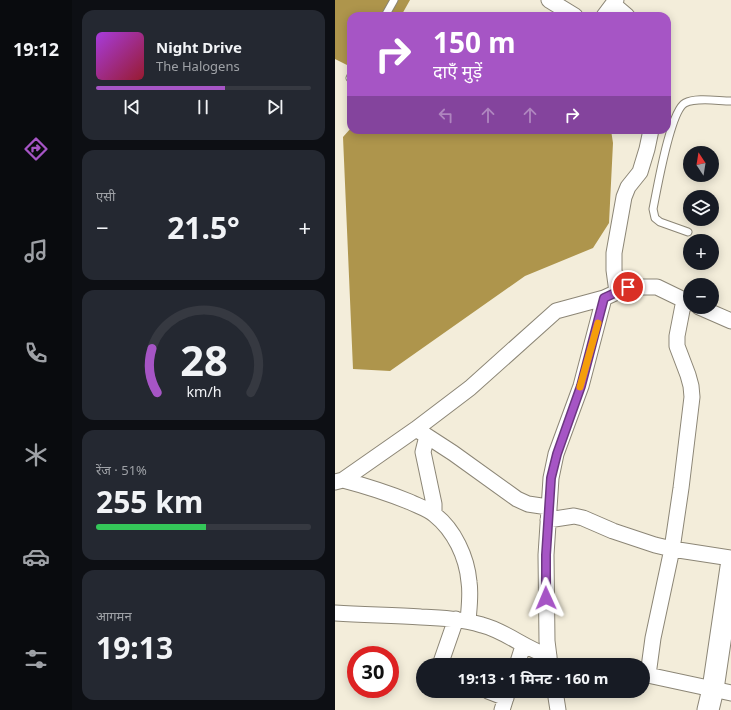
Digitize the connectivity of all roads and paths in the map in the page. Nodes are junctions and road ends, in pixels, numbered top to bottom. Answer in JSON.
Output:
{"nodes":[{"id":1,"x":394,"y":0,"type":"edge"},
{"id":2,"x":549,"y":0,"type":"edge"},
{"id":3,"x":615,"y":2,"type":"edge"},
{"id":4,"x":387,"y":12,"type":"edge"},
{"id":5,"x":568,"y":12,"type":"edge"},
{"id":6,"x":607,"y":12,"type":"edge"},
{"id":7,"x":624,"y":12,"type":"edge"},
{"id":8,"x":731,"y":102,"type":"edge"},
{"id":9,"x":671,"y":131,"type":"edge"},
{"id":10,"x":650,"y":134,"type":"edge"},
{"id":11,"x":670,"y":134,"type":"edge"},
{"id":12,"x":688,"y":232,"type":"dead end"},
{"id":13,"x":611,"y":295,"type":"junction"},
{"id":14,"x":683,"y":300,"type":"edge"},
{"id":15,"x":683,"y":314,"type":"edge"},
{"id":16,"x":715,"y":314,"type":"edge"},
{"id":17,"x":731,"y":321,"type":"edge"},
{"id":18,"x":422,"y":433,"type":"junction"},
{"id":19,"x":339,"y":481,"type":"edge"},
{"id":20,"x":434,"y":514,"type":"junction"},
{"id":21,"x":548,"y":514,"type":"junction"},
{"id":22,"x":672,"y":549,"type":"junction"},
{"id":23,"x":731,"y":558,"type":"edge"},
{"id":24,"x":731,"y":566,"type":"edge"},
{"id":25,"x":335,"y":614,"type":"edge"},
{"id":26,"x":462,"y":620,"type":"junction"},
{"id":27,"x":523,"y":646,"type":"junction"},
{"id":28,"x":443,"y":658,"type":"edge"},
{"id":29,"x":519,"y":658,"type":"edge"},
{"id":30,"x":547,"y":658,"type":"edge"},
{"id":31,"x":550,"y":658,"type":"edge"},
{"id":32,"x":649,"y":658,"type":"edge"},
{"id":33,"x":650,"y":675,"type":"edge"},
{"id":34,"x":722,"y":691,"type":"edge"},
{"id":35,"x":556,"y":698,"type":"edge"},
{"id":36,"x":558,"y":710,"type":"edge"},
{"id":37,"x":708,"y":710,"type":"edge"}],
"edges":[{"from":1,"to":4,"type":"lane"},
{"from":2,"to":5,"type":"street"},
{"from":3,"to":6,"type":"street"},
{"from":3,"to":7,"type":"street"},
{"from":8,"to":9,"type":"lane"},
{"from":10,"to":13,"type":"street"},
{"from":11,"to":12,"type":"lane"},
{"from":13,"to":14,"type":"street"},
{"from":13,"to":18,"type":"street"},
{"from":13,"to":21,"type":"street"},
{"from":15,"to":22,"type":"street"},
{"from":16,"to":17,"type":"street"},
{"from":18,"to":19,"type":"street"},
{"from":18,"to":20,"type":"street"},
{"from":18,"to":21,"type":"street"},
{"from":19,"to":20,"type":"street"},
{"from":20,"to":26,"type":"street"},
{"from":21,"to":22,"type":"street"},
{"from":21,"to":31,"type":"street"},
{"from":22,"to":23,"type":"street"},
{"from":22,"to":32,"type":"street"},
{"from":24,"to":34,"type":"street"},
{"from":25,"to":26,"type":"street"},
{"from":26,"to":27,"type":"street"},
{"from":26,"to":28,"type":"street"},
{"from":27,"to":29,"type":"street"},
{"from":27,"to":30,"type":"street"},
{"from":33,"to":34,"type":"street"},
{"from":34,"to":37,"type":"street"},
{"from":35,"to":36,"type":"street"}]}
